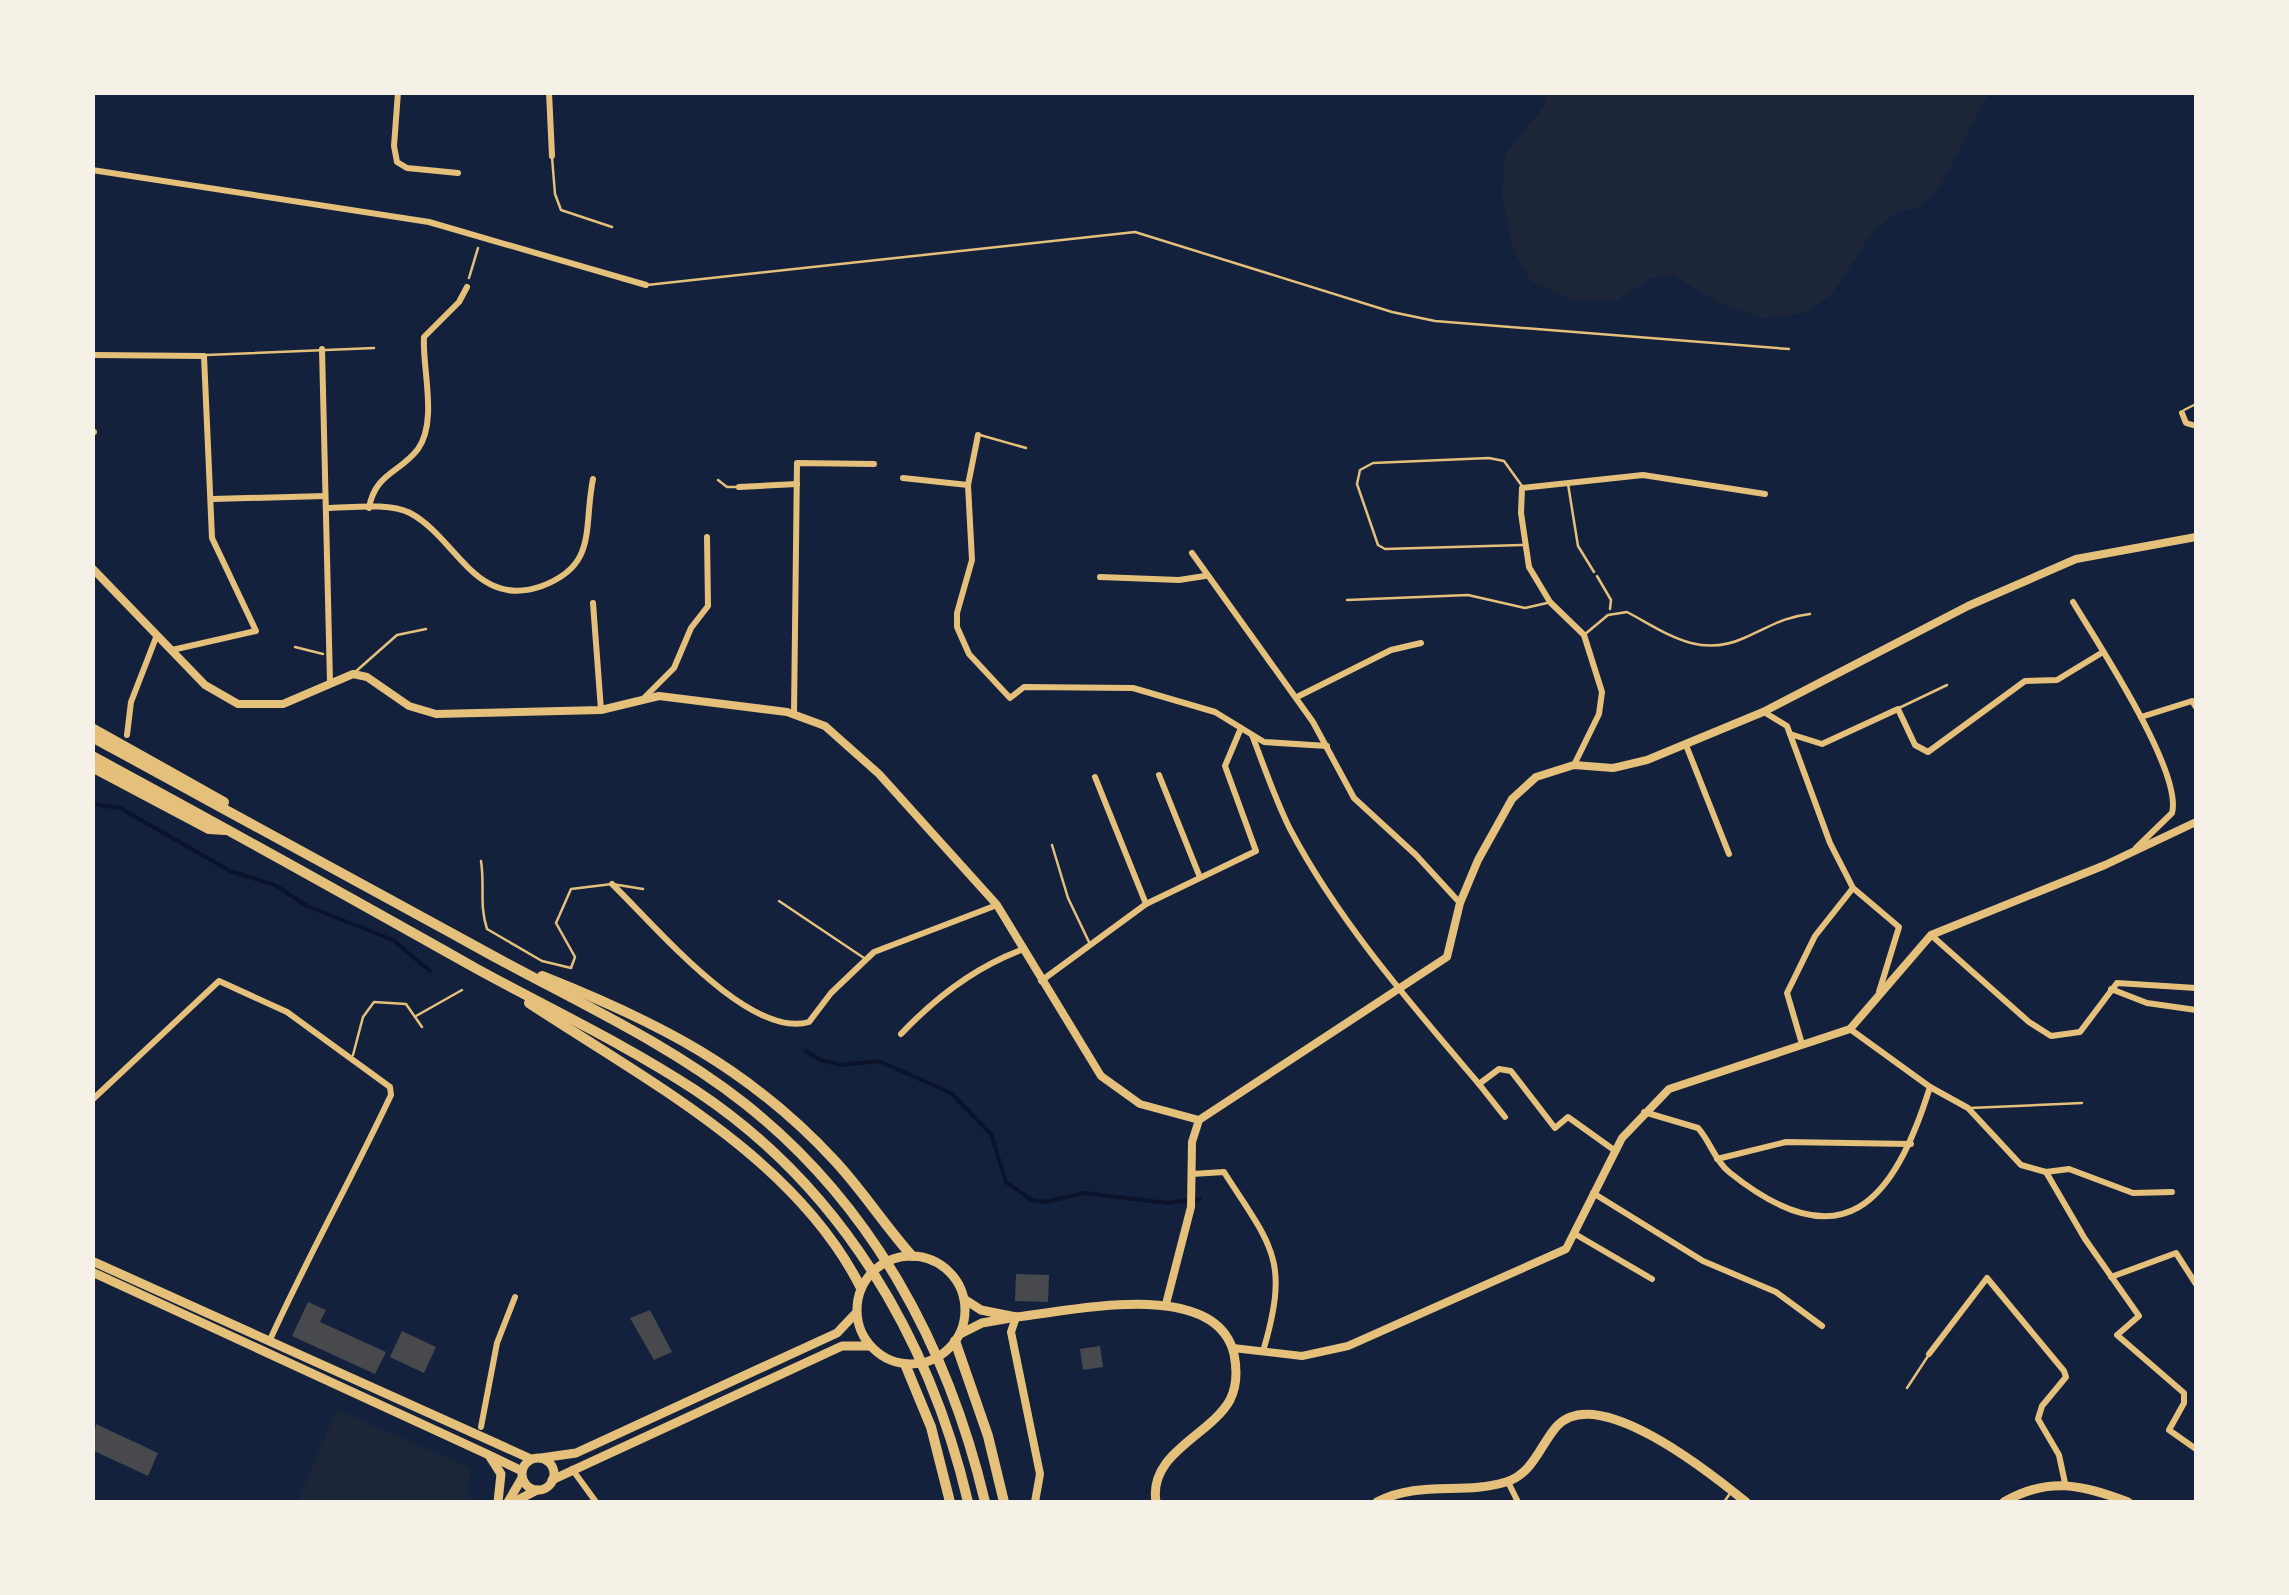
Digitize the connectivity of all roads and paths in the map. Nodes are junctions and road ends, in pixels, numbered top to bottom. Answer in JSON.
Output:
{"nodes":[{"id":1,"x":398,"y":92,"type":"edge"},
{"id":2,"x":548,"y":92,"type":"edge"},
{"id":3,"x":552,"y":156,"type":"joint"},
{"id":4,"x":92,"y":170,"type":"edge"},
{"id":5,"x":458,"y":173,"type":"dead end"},
{"id":6,"x":612,"y":227,"type":"dead end"},
{"id":7,"x":481,"y":236,"type":"junction"},
{"id":8,"x":646,"y":285,"type":"joint"},
{"id":9,"x":466,"y":287,"type":"joint"},
{"id":10,"x":322,"y":348,"type":"junction"},
{"id":11,"x":374,"y":348,"type":"dead end"},
{"id":12,"x":1788,"y":348,"type":"dead end"},
{"id":13,"x":93,"y":355,"type":"edge"},
{"id":14,"x":204,"y":356,"type":"junction"},
{"id":15,"x":2196,"y":404,"type":"edge"},
{"id":16,"x":2182,"y":414,"type":"joint"},
{"id":17,"x":2196,"y":426,"type":"edge"},
{"id":18,"x":978,"y":435,"type":"joint"},
{"id":19,"x":1026,"y":448,"type":"dead end"},
{"id":20,"x":874,"y":464,"type":"dead end"},
{"id":21,"x":903,"y":478,"type":"dead end"},
{"id":22,"x":593,"y":479,"type":"dead end"},
{"id":23,"x":718,"y":480,"type":"dead end"},
{"id":24,"x":1568,"y":482,"type":"junction"},
{"id":25,"x":796,"y":484,"type":"junction"},
{"id":26,"x":968,"y":486,"type":"junction"},
{"id":27,"x":739,"y":487,"type":"joint"},
{"id":28,"x":1522,"y":488,"type":"junction"},
{"id":29,"x":1765,"y":494,"type":"dead end"},
{"id":30,"x":325,"y":496,"type":"junction"},
{"id":31,"x":214,"y":498,"type":"junction"},
{"id":32,"x":326,"y":508,"type":"junction"},
{"id":33,"x":369,"y":508,"type":"junction"},
{"id":34,"x":707,"y":537,"type":"dead end"},
{"id":35,"x":2196,"y":537,"type":"edge"},
{"id":36,"x":1525,"y":545,"type":"junction"},
{"id":37,"x":1192,"y":553,"type":"dead end"},
{"id":38,"x":92,"y":568,"type":"edge"},
{"id":39,"x":1594,"y":572,"type":"joint"},
{"id":40,"x":1205,"y":576,"type":"junction"},
{"id":41,"x":1100,"y":577,"type":"dead end"},
{"id":42,"x":1347,"y":600,"type":"dead end"},
{"id":43,"x":1550,"y":602,"type":"junction"},
{"id":44,"x":2073,"y":602,"type":"dead end"},
{"id":45,"x":593,"y":603,"type":"dead end"},
{"id":46,"x":1810,"y":614,"type":"dead end"},
{"id":47,"x":1608,"y":615,"type":"junction"},
{"id":48,"x":426,"y":629,"type":"dead end"},
{"id":49,"x":157,"y":635,"type":"junction"},
{"id":50,"x":1584,"y":635,"type":"junction"},
{"id":51,"x":1422,"y":643,"type":"dead end"},
{"id":52,"x":296,"y":646,"type":"dead end"},
{"id":53,"x":172,"y":650,"type":"junction"},
{"id":54,"x":2102,"y":652,"type":"junction"},
{"id":55,"x":329,"y":656,"type":"junction"},
{"id":56,"x":353,"y":674,"type":"junction"},
{"id":57,"x":330,"y":682,"type":"junction"},
{"id":58,"x":1947,"y":685,"type":"dead end"},
{"id":59,"x":1297,"y":696,"type":"junction"},
{"id":60,"x":644,"y":698,"type":"junction"},
{"id":61,"x":2196,"y":707,"type":"edge"},
{"id":62,"x":1898,"y":708,"type":"junction"},
{"id":63,"x":600,"y":710,"type":"junction"},
{"id":64,"x":1763,"y":712,"type":"junction"},
{"id":65,"x":794,"y":714,"type":"junction"},
{"id":66,"x":2142,"y":718,"type":"junction"},
{"id":67,"x":92,"y":728,"type":"edge"},
{"id":68,"x":1242,"y":728,"type":"junction"},
{"id":69,"x":1790,"y":734,"type":"junction"},
{"id":70,"x":126,"y":735,"type":"dead end"},
{"id":71,"x":1252,"y":736,"type":"junction"},
{"id":72,"x":92,"y":737,"type":"edge"},
{"id":73,"x":1327,"y":746,"type":"junction"},
{"id":74,"x":1686,"y":746,"type":"junction"},
{"id":75,"x":92,"y":756,"type":"edge"},
{"id":76,"x":1574,"y":766,"type":"junction"},
{"id":77,"x":92,"y":767,"type":"edge"},
{"id":78,"x":1159,"y":774,"type":"dead end"},
{"id":79,"x":1094,"y":777,"type":"dead end"},
{"id":80,"x":234,"y":814,"type":"junction"},
{"id":81,"x":2196,"y":822,"type":"edge"},
{"id":82,"x":228,"y":830,"type":"junction"},
{"id":83,"x":1052,"y":845,"type":"dead end"},
{"id":84,"x":2132,"y":852,"type":"junction"},
{"id":85,"x":1729,"y":854,"type":"dead end"},
{"id":86,"x":481,"y":861,"type":"dead end"},
{"id":87,"x":1200,"y":876,"type":"junction"},
{"id":88,"x":612,"y":884,"type":"junction"},
{"id":89,"x":1852,"y":888,"type":"junction"},
{"id":90,"x":643,"y":889,"type":"dead end"},
{"id":91,"x":779,"y":901,"type":"dead end"},
{"id":92,"x":1460,"y":903,"type":"junction"},
{"id":93,"x":1146,"y":904,"type":"junction"},
{"id":94,"x":997,"y":906,"type":"junction"},
{"id":95,"x":1931,"y":935,"type":"junction"},
{"id":96,"x":1090,"y":944,"type":"junction"},
{"id":97,"x":1024,"y":949,"type":"junction"},
{"id":98,"x":495,"y":956,"type":"junction"},
{"id":99,"x":864,"y":959,"type":"junction"},
{"id":100,"x":482,"y":972,"type":"junction"},
{"id":101,"x":1041,"y":980,"type":"junction"},
{"id":102,"x":1399,"y":988,"type":"junction"},
{"id":103,"x":2196,"y":988,"type":"edge"},
{"id":104,"x":2112,"y":989,"type":"junction"},
{"id":105,"x":462,"y":990,"type":"dead end"},
{"id":106,"x":1879,"y":993,"type":"junction"},
{"id":107,"x":2196,"y":1010,"type":"edge"},
{"id":108,"x":415,"y":1016,"type":"junction"},
{"id":109,"x":422,"y":1027,"type":"dead end"},
{"id":110,"x":1850,"y":1029,"type":"junction"},
{"id":111,"x":901,"y":1034,"type":"dead end"},
{"id":112,"x":1802,"y":1044,"type":"junction"},
{"id":113,"x":352,"y":1059,"type":"junction"},
{"id":114,"x":1479,"y":1084,"type":"junction"},
{"id":115,"x":1930,"y":1088,"type":"junction"},
{"id":116,"x":92,"y":1100,"type":"edge"},
{"id":117,"x":2082,"y":1103,"type":"dead end"},
{"id":118,"x":1968,"y":1108,"type":"junction"},
{"id":119,"x":1643,"y":1112,"type":"junction"},
{"id":120,"x":1505,"y":1117,"type":"dead end"},
{"id":121,"x":1199,"y":1120,"type":"junction"},
{"id":122,"x":1911,"y":1144,"type":"junction"},
{"id":123,"x":1614,"y":1150,"type":"junction"},
{"id":124,"x":1718,"y":1159,"type":"junction"},
{"id":125,"x":2046,"y":1172,"type":"junction"},
{"id":126,"x":1192,"y":1174,"type":"junction"},
{"id":127,"x":1592,"y":1192,"type":"junction"},
{"id":128,"x":2172,"y":1192,"type":"dead end"},
{"id":129,"x":1575,"y":1234,"type":"junction"},
{"id":130,"x":908,"y":1256,"type":"junction"},
{"id":131,"x":92,"y":1261,"type":"edge"},
{"id":132,"x":92,"y":1272,"type":"edge"},
{"id":133,"x":2112,"y":1277,"type":"junction"},
{"id":134,"x":1652,"y":1278,"type":"dead end"},
{"id":135,"x":2196,"y":1284,"type":"edge"},
{"id":136,"x":861,"y":1288,"type":"junction"},
{"id":137,"x":514,"y":1297,"type":"dead end"},
{"id":138,"x":964,"y":1298,"type":"junction"},
{"id":139,"x":1166,"y":1304,"type":"junction"},
{"id":140,"x":856,"y":1314,"type":"junction"},
{"id":141,"x":1022,"y":1317,"type":"junction"},
{"id":142,"x":1822,"y":1326,"type":"dead end"},
{"id":143,"x":956,"y":1340,"type":"junction"},
{"id":144,"x":269,"y":1343,"type":"junction"},
{"id":145,"x":870,"y":1346,"type":"junction"},
{"id":146,"x":1233,"y":1348,"type":"junction"},
{"id":147,"x":1264,"y":1348,"type":"junction"},
{"id":148,"x":1929,"y":1354,"type":"joint"},
{"id":149,"x":905,"y":1364,"type":"junction"},
{"id":150,"x":1906,"y":1388,"type":"dead end"},
{"id":151,"x":481,"y":1427,"type":"dead end"},
{"id":152,"x":2196,"y":1449,"type":"edge"},
{"id":153,"x":489,"y":1455,"type":"junction"},
{"id":154,"x":536,"y":1459,"type":"junction"},
{"id":155,"x":572,"y":1470,"type":"junction"},
{"id":156,"x":522,"y":1475,"type":"junction"},
{"id":157,"x":552,"y":1480,"type":"junction"},
{"id":158,"x":1508,"y":1482,"type":"junction"},
{"id":159,"x":2065,"y":1483,"type":"junction"},
{"id":160,"x":536,"y":1490,"type":"junction"},
{"id":161,"x":1732,"y":1491,"type":"junction"},
{"id":162,"x":498,"y":1502,"type":"edge"},
{"id":163,"x":511,"y":1502,"type":"edge"},
{"id":164,"x":596,"y":1502,"type":"edge"},
{"id":165,"x":950,"y":1502,"type":"edge"},
{"id":166,"x":968,"y":1502,"type":"edge"},
{"id":167,"x":985,"y":1502,"type":"edge"},
{"id":168,"x":1004,"y":1502,"type":"edge"},
{"id":169,"x":1035,"y":1502,"type":"edge"},
{"id":170,"x":1156,"y":1502,"type":"edge"},
{"id":171,"x":1377,"y":1502,"type":"edge"},
{"id":172,"x":1518,"y":1502,"type":"edge"},
{"id":173,"x":1724,"y":1502,"type":"edge"},
{"id":174,"x":1746,"y":1502,"type":"edge"},
{"id":175,"x":2004,"y":1502,"type":"edge"},
{"id":176,"x":2128,"y":1502,"type":"edge"}],
"edges":[{"from":1,"to":5,"type":"street"},
{"from":2,"to":3,"type":"street"},
{"from":3,"to":6,"type":"lane"},
{"from":4,"to":7,"type":"street"},
{"from":7,"to":8,"type":"street"},
{"from":7,"to":9,"type":"path"},
{"from":8,"to":12,"type":"lane"},
{"from":9,"to":33,"type":"street"},
{"from":10,"to":11,"type":"lane"},
{"from":10,"to":14,"type":"lane"},
{"from":10,"to":30,"type":"street"},
{"from":13,"to":14,"type":"street"},
{"from":14,"to":31,"type":"street"},
{"from":15,"to":16,"type":"lane"},
{"from":16,"to":17,"type":"street"},
{"from":18,"to":19,"type":"lane"},
{"from":18,"to":26,"type":"street"},
{"from":20,"to":25,"type":"street"},
{"from":21,"to":26,"type":"street"},
{"from":22,"to":33,"type":"street"},
{"from":23,"to":27,"type":"lane"},
{"from":24,"to":28,"type":"street"},
{"from":24,"to":29,"type":"street"},
{"from":24,"to":39,"type":"lane"},
{"from":25,"to":27,"type":"street"},
{"from":25,"to":65,"type":"street"},
{"from":26,"to":68,"type":"street"},
{"from":28,"to":36,"type":"street"},
{"from":28,"to":36,"type":"lane"},
{"from":30,"to":31,"type":"street"},
{"from":30,"to":32,"type":"street"},
{"from":31,"to":53,"type":"street"},
{"from":32,"to":33,"type":"street"},
{"from":32,"to":55,"type":"street"},
{"from":34,"to":60,"type":"street"},
{"from":35,"to":64,"type":"street"},
{"from":36,"to":43,"type":"street"},
{"from":37,"to":40,"type":"street"},
{"from":38,"to":49,"type":"street"},
{"from":39,"to":47,"type":"path"},
{"from":40,"to":41,"type":"street"},
{"from":40,"to":59,"type":"street"},
{"from":42,"to":43,"type":"lane"},
{"from":43,"to":50,"type":"street"},
{"from":44,"to":54,"type":"street"},
{"from":45,"to":63,"type":"street"},
{"from":46,"to":47,"type":"lane"},
{"from":47,"to":50,"type":"lane"},
{"from":48,"to":56,"type":"lane"},
{"from":49,"to":53,"type":"street"},
{"from":49,"to":70,"type":"street"},
{"from":50,"to":76,"type":"street"},
{"from":51,"to":59,"type":"street"},
{"from":52,"to":55,"type":"path"},
{"from":53,"to":57,"type":"street"},
{"from":54,"to":62,"type":"street"},
{"from":54,"to":66,"type":"street"},
{"from":55,"to":57,"type":"street"},
{"from":56,"to":57,"type":"street"},
{"from":56,"to":63,"type":"street"},
{"from":58,"to":62,"type":"lane"},
{"from":59,"to":73,"type":"street"},
{"from":60,"to":63,"type":"street"},
{"from":60,"to":65,"type":"street"},
{"from":61,"to":66,"type":"street"},
{"from":62,"to":69,"type":"street"},
{"from":64,"to":69,"type":"street"},
{"from":64,"to":74,"type":"street"},
{"from":65,"to":94,"type":"street"},
{"from":66,"to":84,"type":"street"},
{"from":67,"to":80,"type":"highway"},
{"from":68,"to":71,"type":"street"},
{"from":68,"to":87,"type":"street"},
{"from":69,"to":89,"type":"street"},
{"from":71,"to":73,"type":"street"},
{"from":71,"to":102,"type":"street"},
{"from":72,"to":80,"type":"highway"},
{"from":73,"to":92,"type":"street"},
{"from":74,"to":76,"type":"street"},
{"from":74,"to":85,"type":"street"},
{"from":75,"to":82,"type":"highway"},
{"from":76,"to":92,"type":"street"},
{"from":77,"to":82,"type":"highway"},
{"from":78,"to":87,"type":"street"},
{"from":79,"to":93,"type":"street"},
{"from":80,"to":98,"type":"highway"},
{"from":81,"to":84,"type":"street"},
{"from":82,"to":100,"type":"highway"},
{"from":83,"to":96,"type":"lane"},
{"from":84,"to":95,"type":"street"},
{"from":86,"to":88,"type":"lane"},
{"from":87,"to":93,"type":"street"},
{"from":88,"to":90,"type":"lane"},
{"from":88,"to":99,"type":"street"},
{"from":89,"to":106,"type":"street"},
{"from":89,"to":112,"type":"street"},
{"from":91,"to":99,"type":"lane"},
{"from":92,"to":102,"type":"street"},
{"from":93,"to":96,"type":"street"},
{"from":94,"to":97,"type":"street"},
{"from":94,"to":99,"type":"street"},
{"from":95,"to":104,"type":"street"},
{"from":95,"to":106,"type":"street"},
{"from":96,"to":101,"type":"street"},
{"from":97,"to":101,"type":"street"},
{"from":97,"to":111,"type":"street"},
{"from":98,"to":130,"type":"highway"},
{"from":98,"to":167,"type":"highway"},
{"from":100,"to":136,"type":"highway"},
{"from":100,"to":166,"type":"highway"},
{"from":101,"to":121,"type":"street"},
{"from":102,"to":114,"type":"street"},
{"from":102,"to":121,"type":"street"},
{"from":103,"to":104,"type":"street"},
{"from":104,"to":107,"type":"street"},
{"from":105,"to":108,"type":"lane"},
{"from":106,"to":110,"type":"street"},
{"from":108,"to":109,"type":"lane"},
{"from":108,"to":113,"type":"lane"},
{"from":110,"to":112,"type":"street"},
{"from":110,"to":115,"type":"street"},
{"from":112,"to":119,"type":"street"},
{"from":113,"to":116,"type":"street"},
{"from":113,"to":144,"type":"street"},
{"from":114,"to":120,"type":"street"},
{"from":114,"to":123,"type":"street"},
{"from":115,"to":118,"type":"street"},
{"from":115,"to":122,"type":"street"},
{"from":117,"to":118,"type":"lane"},
{"from":118,"to":125,"type":"street"},
{"from":119,"to":123,"type":"street"},
{"from":119,"to":124,"type":"street"},
{"from":121,"to":126,"type":"street"},
{"from":122,"to":124,"type":"street"},
{"from":122,"to":124,"type":"street"},
{"from":123,"to":127,"type":"street"},
{"from":125,"to":128,"type":"street"},
{"from":125,"to":133,"type":"street"},
{"from":126,"to":139,"type":"street"},
{"from":126,"to":147,"type":"street"},
{"from":127,"to":129,"type":"street"},
{"from":127,"to":142,"type":"street"},
{"from":129,"to":134,"type":"street"},
{"from":129,"to":147,"type":"street"},
{"from":130,"to":136,"type":"main road"},
{"from":130,"to":138,"type":"main road"},
{"from":131,"to":144,"type":"main road"},
{"from":132,"to":153,"type":"main road"},
{"from":133,"to":135,"type":"street"},
{"from":133,"to":152,"type":"street"},
{"from":136,"to":140,"type":"main road"},
{"from":137,"to":151,"type":"street"},
{"from":138,"to":141,"type":"main road"},
{"from":138,"to":143,"type":"main road"},
{"from":139,"to":141,"type":"main road"},
{"from":139,"to":146,"type":"main road"},
{"from":140,"to":145,"type":"main road"},
{"from":140,"to":154,"type":"main road"},
{"from":141,"to":143,"type":"main road"},
{"from":141,"to":169,"type":"street"},
{"from":143,"to":149,"type":"main road"},
{"from":143,"to":168,"type":"highway"},
{"from":144,"to":154,"type":"main road"},
{"from":145,"to":149,"type":"main road"},
{"from":145,"to":155,"type":"main road"},
{"from":146,"to":147,"type":"street"},
{"from":146,"to":170,"type":"main road"},
{"from":148,"to":150,"type":"lane"},
{"from":148,"to":159,"type":"street"},
{"from":149,"to":165,"type":"highway"},
{"from":153,"to":156,"type":"main road"},
{"from":153,"to":162,"type":"main road"},
{"from":154,"to":156,"type":"main road"},
{"from":154,"to":157,"type":"main road"},
{"from":155,"to":157,"type":"main road"},
{"from":155,"to":164,"type":"street"},
{"from":156,"to":160,"type":"main road"},
{"from":156,"to":163,"type":"main road"},
{"from":157,"to":160,"type":"main road"},
{"from":158,"to":161,"type":"main road"},
{"from":158,"to":171,"type":"main road"},
{"from":158,"to":172,"type":"street"},
{"from":159,"to":175,"type":"main road"},
{"from":159,"to":176,"type":"main road"},
{"from":160,"to":163,"type":"main road"},
{"from":161,"to":173,"type":"lane"},
{"from":161,"to":174,"type":"main road"}]}
